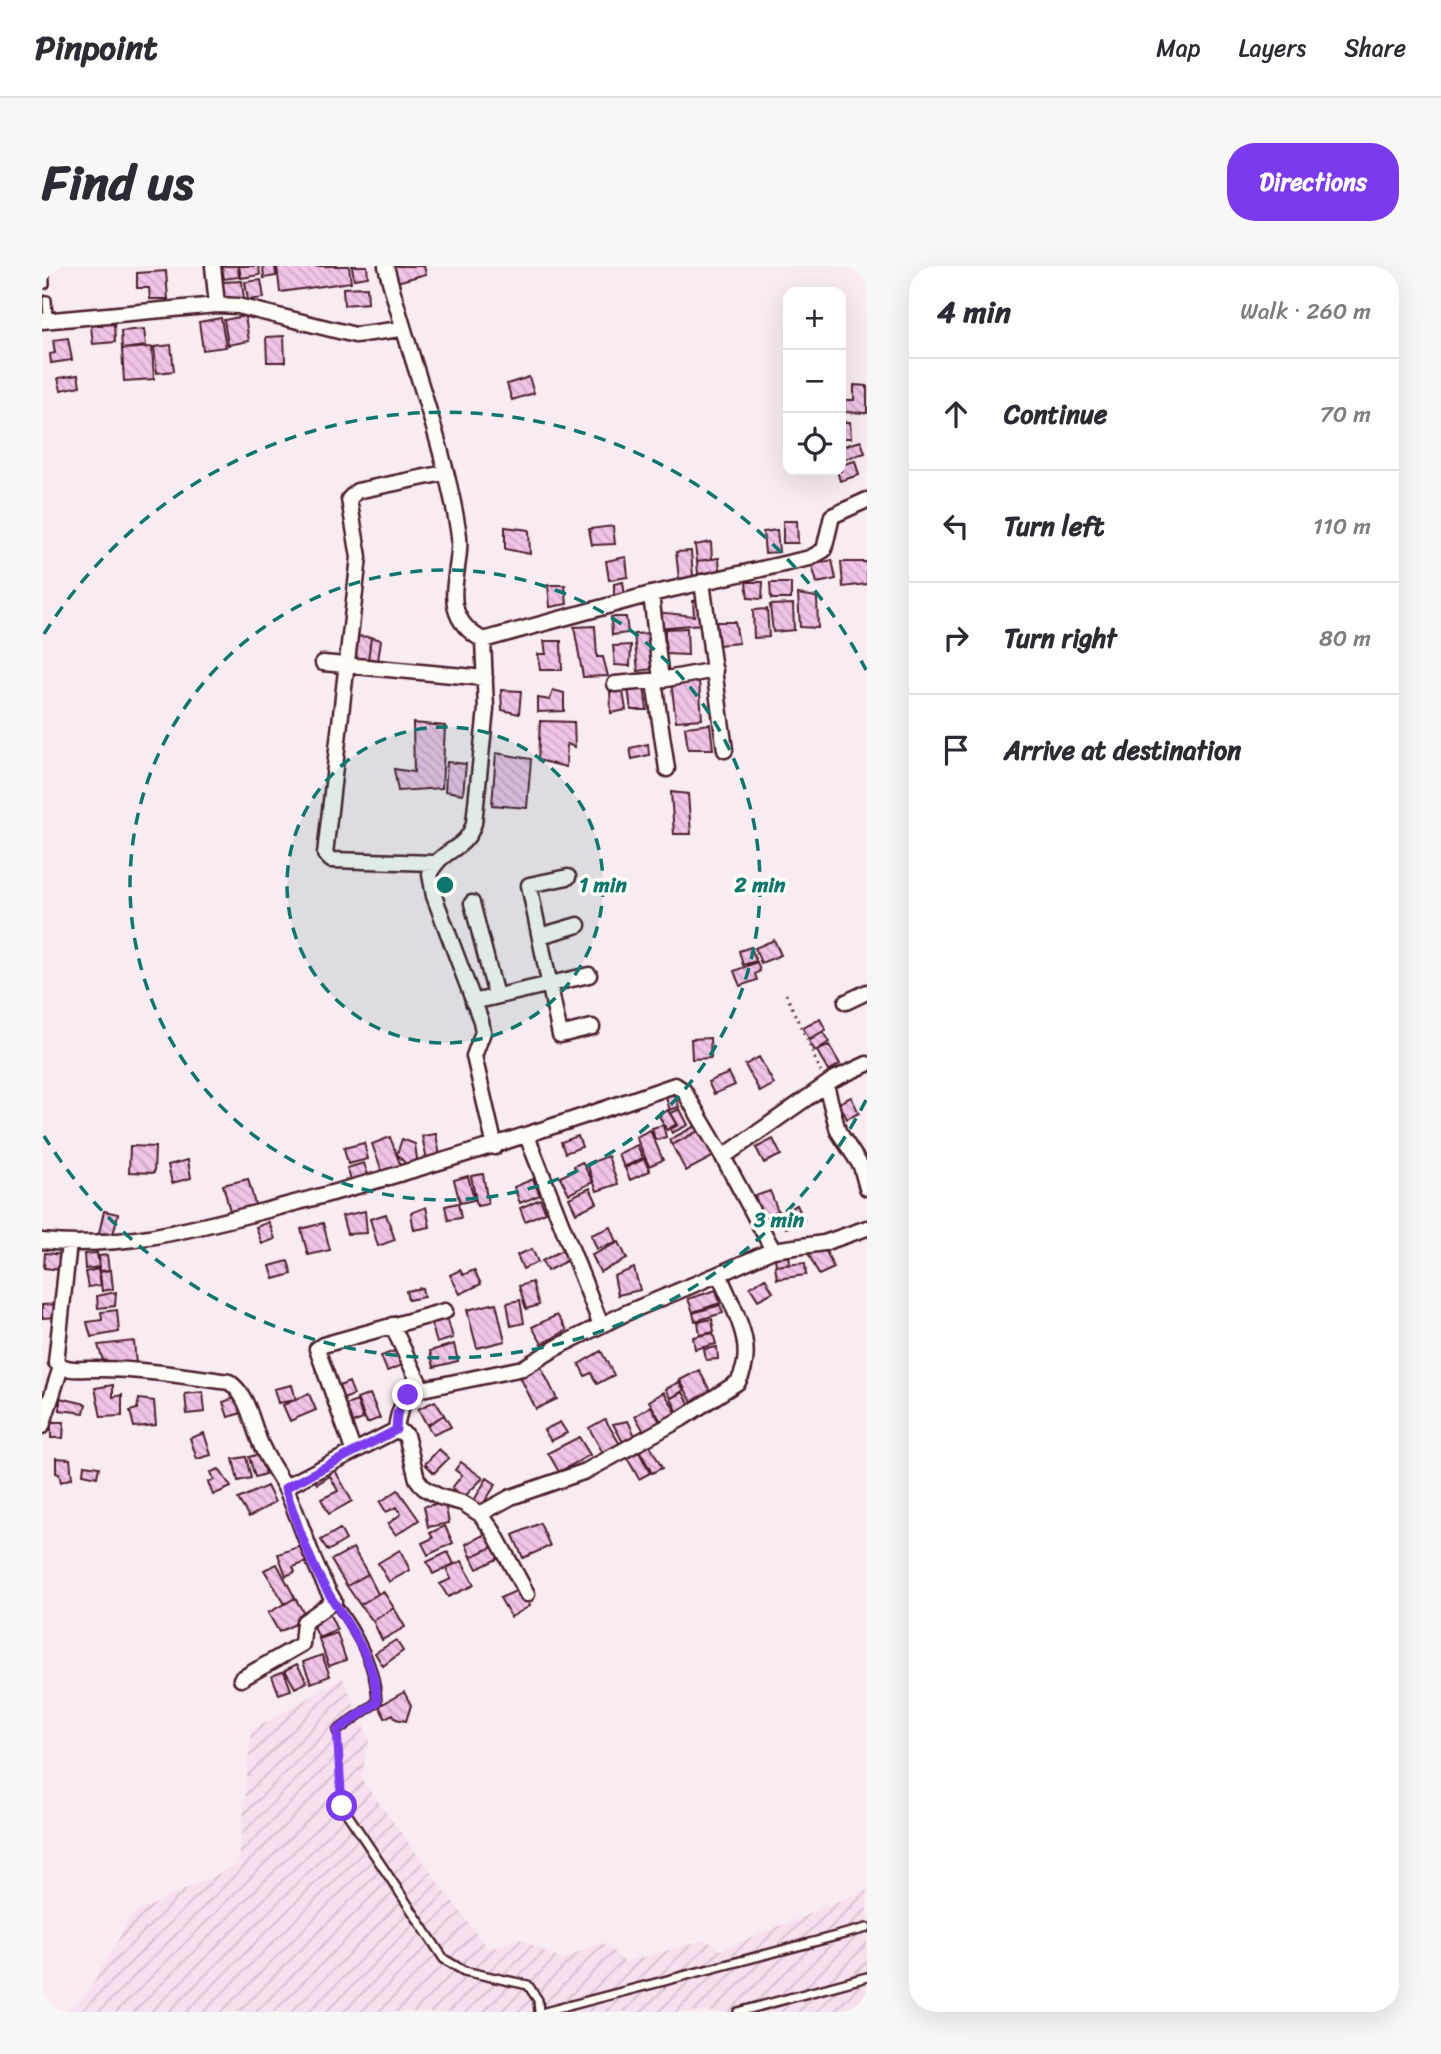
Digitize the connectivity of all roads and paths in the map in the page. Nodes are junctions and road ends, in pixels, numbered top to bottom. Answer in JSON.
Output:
{"nodes":[{"id":1,"x":44,"y":266,"type":"edge"},
{"id":2,"x":213,"y":266,"type":"edge"},
{"id":3,"x":386,"y":266,"type":"edge"},
{"id":4,"x":46,"y":284,"type":"dead end"},
{"id":5,"x":47,"y":300,"type":"dead end"},
{"id":6,"x":217,"y":305,"type":"junction"},
{"id":7,"x":45,"y":320,"type":"edge"},
{"id":8,"x":401,"y":329,"type":"junction"},
{"id":9,"x":444,"y":472,"type":"junction"},
{"id":10,"x":867,"y":500,"type":"edge"},
{"id":11,"x":702,"y":582,"type":"junction"},
{"id":12,"x":651,"y":594,"type":"junction"},
{"id":13,"x":483,"y":640,"type":"junction"},
{"id":14,"x":323,"y":663,"type":"dead end"},
{"id":15,"x":348,"y":665,"type":"junction"},
{"id":16,"x":715,"y":670,"type":"junction"},
{"id":17,"x":485,"y":678,"type":"junction"},
{"id":18,"x":657,"y":680,"type":"junction"},
{"id":19,"x":615,"y":684,"type":"dead end"},
{"id":20,"x":725,"y":750,"type":"dead end"},
{"id":21,"x":667,"y":769,"type":"dead end"},
{"id":22,"x":435,"y":863,"type":"junction"},
{"id":23,"x":568,"y":877,"type":"dead end"},
{"id":24,"x":471,"y":903,"type":"dead end"},
{"id":25,"x":578,"y":925,"type":"dead end"},
{"id":26,"x":540,"y":936,"type":"junction"},
{"id":27,"x":589,"y":975,"type":"dead end"},
{"id":28,"x":550,"y":984,"type":"junction"},
{"id":29,"x":867,"y":992,"type":"edge"},
{"id":30,"x":786,"y":994,"type":"dead end"},
{"id":31,"x":495,"y":996,"type":"junction"},
{"id":32,"x":473,"y":1002,"type":"junction"},
{"id":33,"x":846,"y":1002,"type":"dead end"},
{"id":34,"x":592,"y":1027,"type":"dead end"},
{"id":35,"x":867,"y":1063,"type":"edge"},
{"id":36,"x":826,"y":1085,"type":"junction"},
{"id":37,"x":527,"y":1136,"type":"junction"},
{"id":38,"x":495,"y":1147,"type":"junction"},
{"id":39,"x":723,"y":1157,"type":"junction"},
{"id":40,"x":867,"y":1188,"type":"edge"},
{"id":41,"x":867,"y":1228,"type":"edge"},
{"id":42,"x":42,"y":1241,"type":"edge"},
{"id":43,"x":69,"y":1243,"type":"junction"},
{"id":44,"x":773,"y":1250,"type":"junction"},
{"id":45,"x":719,"y":1274,"type":"junction"},
{"id":46,"x":445,"y":1311,"type":"dead end"},
{"id":47,"x":392,"y":1325,"type":"junction"},
{"id":48,"x":601,"y":1325,"type":"junction"},
{"id":49,"x":61,"y":1367,"type":"junction"},
{"id":50,"x":422,"y":1389,"type":"junction"},
{"id":51,"x":42,"y":1426,"type":"edge"},
{"id":52,"x":396,"y":1430,"type":"junction"},
{"id":53,"x":353,"y":1450,"type":"junction"},
{"id":54,"x":285,"y":1488,"type":"junction"},
{"id":55,"x":480,"y":1514,"type":"junction"},
{"id":56,"x":527,"y":1594,"type":"dead end"},
{"id":57,"x":334,"y":1601,"type":"junction"},
{"id":58,"x":241,"y":1679,"type":"dead end"},
{"id":59,"x":337,"y":1731,"type":"joint"},
{"id":60,"x":343,"y":1810,"type":"joint"},
{"id":61,"x":867,"y":1928,"type":"edge"},
{"id":62,"x":867,"y":1977,"type":"edge"},
{"id":63,"x":539,"y":2012,"type":"edge"},
{"id":64,"x":545,"y":2012,"type":"edge"},
{"id":65,"x":738,"y":2012,"type":"edge"}],
"edges":[{"from":1,"to":4,"type":"lane"},
{"from":2,"to":6,"type":"street"},
{"from":3,"to":8,"type":"street"},
{"from":5,"to":7,"type":"lane"},
{"from":6,"to":7,"type":"street"},
{"from":6,"to":8,"type":"street"},
{"from":8,"to":9,"type":"street"},
{"from":9,"to":13,"type":"street"},
{"from":9,"to":15,"type":"street"},
{"from":10,"to":11,"type":"street"},
{"from":11,"to":12,"type":"street"},
{"from":11,"to":16,"type":"street"},
{"from":12,"to":13,"type":"street"},
{"from":12,"to":18,"type":"street"},
{"from":13,"to":17,"type":"street"},
{"from":14,"to":15,"type":"street"},
{"from":15,"to":17,"type":"street"},
{"from":15,"to":22,"type":"street"},
{"from":16,"to":18,"type":"street"},
{"from":16,"to":20,"type":"street"},
{"from":17,"to":22,"type":"street"},
{"from":18,"to":19,"type":"street"},
{"from":18,"to":21,"type":"street"},
{"from":22,"to":32,"type":"street"},
{"from":23,"to":26,"type":"street"},
{"from":24,"to":31,"type":"street"},
{"from":25,"to":26,"type":"street"},
{"from":26,"to":28,"type":"street"},
{"from":27,"to":28,"type":"street"},
{"from":28,"to":31,"type":"street"},
{"from":28,"to":34,"type":"street"},
{"from":29,"to":33,"type":"street"},
{"from":30,"to":36,"type":"path"},
{"from":31,"to":32,"type":"street"},
{"from":32,"to":38,"type":"street"},
{"from":35,"to":36,"type":"street"},
{"from":36,"to":39,"type":"street"},
{"from":36,"to":40,"type":"street"},
{"from":37,"to":38,"type":"street"},
{"from":37,"to":39,"type":"street"},
{"from":37,"to":48,"type":"street"},
{"from":38,"to":43,"type":"street"},
{"from":39,"to":44,"type":"street"},
{"from":41,"to":44,"type":"street"},
{"from":42,"to":43,"type":"street"},
{"from":43,"to":49,"type":"street"},
{"from":44,"to":45,"type":"street"},
{"from":45,"to":48,"type":"street"},
{"from":45,"to":55,"type":"street"},
{"from":46,"to":47,"type":"street"},
{"from":47,"to":50,"type":"street"},
{"from":47,"to":53,"type":"street"},
{"from":48,"to":50,"type":"street"},
{"from":49,"to":51,"type":"street"},
{"from":49,"to":54,"type":"street"},
{"from":50,"to":52,"type":"street"},
{"from":52,"to":53,"type":"street"},
{"from":52,"to":55,"type":"street"},
{"from":53,"to":54,"type":"street"},
{"from":54,"to":57,"type":"street"},
{"from":55,"to":56,"type":"street"},
{"from":57,"to":58,"type":"street"},
{"from":57,"to":59,"type":"lane"},
{"from":59,"to":60,"type":"path"},
{"from":60,"to":63,"type":"lane"},
{"from":61,"to":64,"type":"lane"},
{"from":62,"to":65,"type":"lane"}]}
